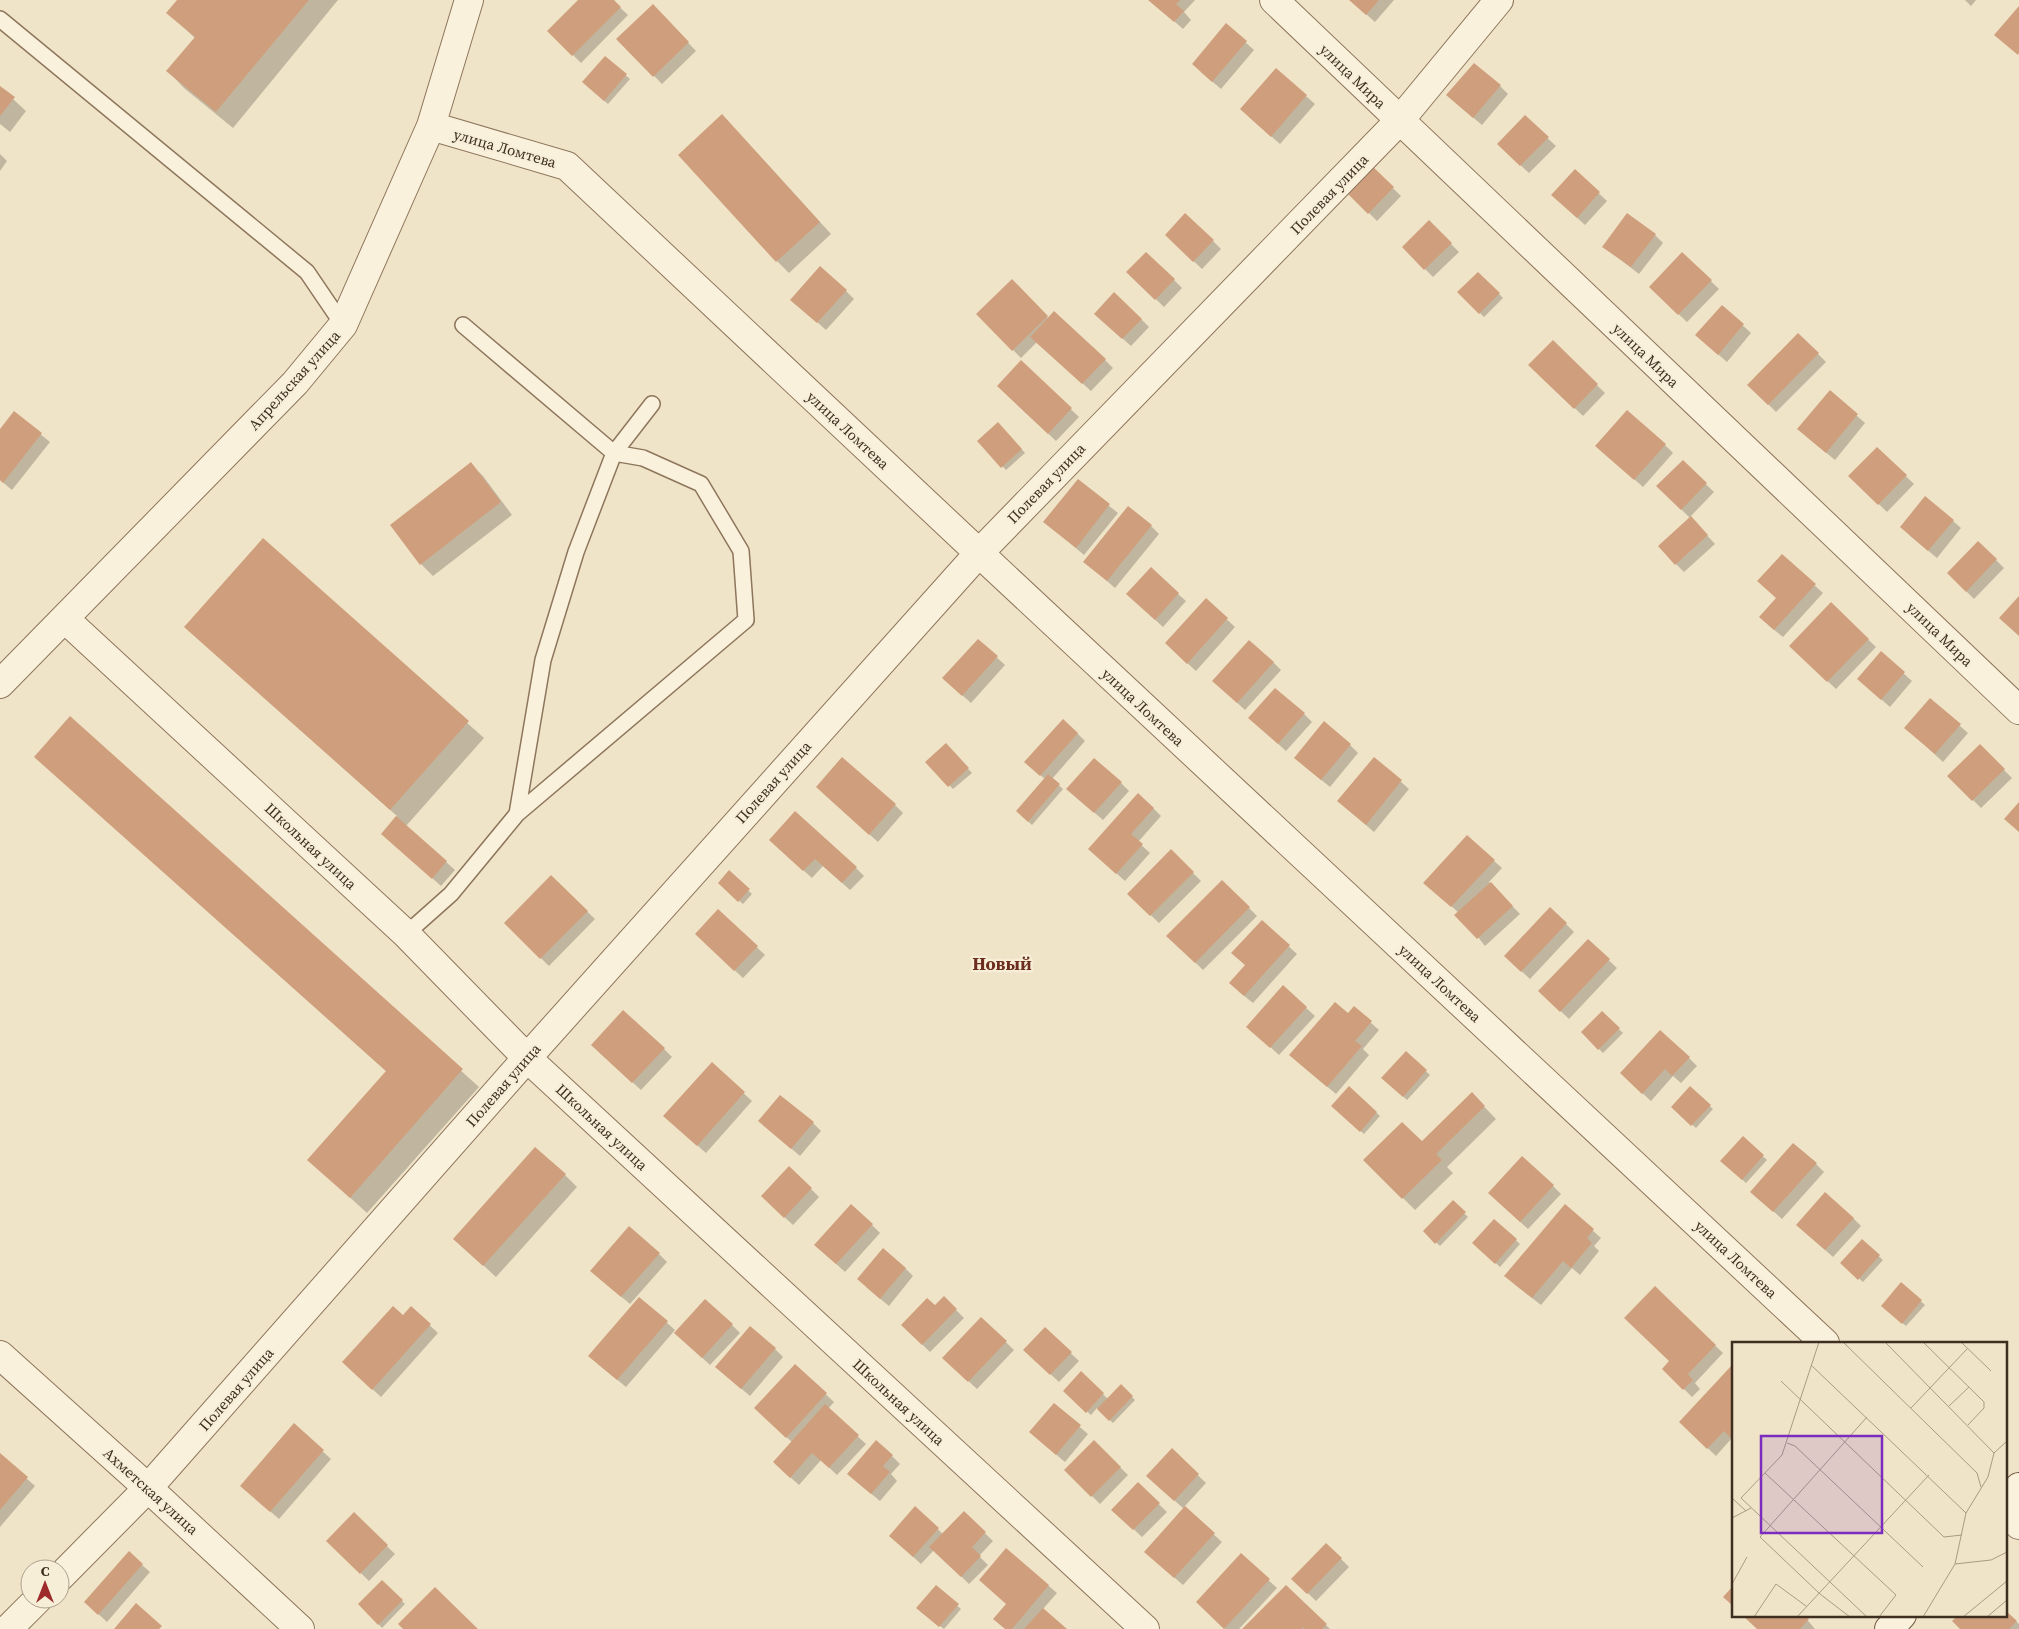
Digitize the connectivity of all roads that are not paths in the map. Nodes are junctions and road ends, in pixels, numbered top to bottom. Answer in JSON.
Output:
{"nodes":[{"id":1,"x":469,"y":0,"type":"edge"},
{"id":2,"x":1274,"y":0,"type":"edge"},
{"id":3,"x":1499,"y":0,"type":"edge"},
{"id":4,"x":0,"y":18,"type":"edge"},
{"id":5,"x":1400,"y":120,"type":"junction"},
{"id":6,"x":431,"y":126,"type":"junction"},
{"id":7,"x":344,"y":325,"type":"junction"},
{"id":8,"x":462,"y":325,"type":"dead end"},
{"id":9,"x":652,"y":404,"type":"dead end"},
{"id":10,"x":614,"y":453,"type":"junction"},
{"id":11,"x":978,"y":553,"type":"junction"},
{"id":12,"x":65,"y":619,"type":"junction"},
{"id":13,"x":0,"y":684,"type":"edge"},
{"id":14,"x":2019,"y":710,"type":"edge"},
{"id":15,"x":516,"y":814,"type":"junction"},
{"id":16,"x":406,"y":934,"type":"junction"},
{"id":17,"x":527,"y":1058,"type":"junction"},
{"id":18,"x":1824,"y":1342,"type":"edge"},
{"id":19,"x":0,"y":1354,"type":"edge"},
{"id":20,"x":2019,"y":1487,"type":"edge"},
{"id":21,"x":148,"y":1488,"type":"junction"},
{"id":22,"x":2006,"y":1501,"type":"edge"},
{"id":23,"x":2006,"y":1512,"type":"edge"},
{"id":24,"x":2019,"y":1525,"type":"edge"},
{"id":25,"x":70,"y":1567,"type":"edge"},
{"id":26,"x":28,"y":1609,"type":"edge"},
{"id":27,"x":1901,"y":1616,"type":"edge"},
{"id":28,"x":8,"y":1629,"type":"edge"},
{"id":29,"x":300,"y":1629,"type":"edge"},
{"id":30,"x":1145,"y":1629,"type":"edge"},
{"id":31,"x":1889,"y":1629,"type":"edge"}],
"edges":[{"from":1,"to":6,"type":"street","name":"Апрельская улица"},
{"from":2,"to":5,"type":"street","name":"улица Мира"},
{"from":3,"to":5,"type":"street","name":"Полевая улица"},
{"from":4,"to":7,"type":"lane"},
{"from":5,"to":11,"type":"street","name":"Полевая улица"},
{"from":5,"to":14,"type":"street","name":"улица Мира"},
{"from":6,"to":7,"type":"street","name":"Апрельская улица"},
{"from":6,"to":11,"type":"street","name":"улица Ломтева"},
{"from":7,"to":12,"type":"street","name":"Апрельская улица"},
{"from":8,"to":10,"type":"lane"},
{"from":9,"to":10,"type":"lane"},
{"from":10,"to":15,"type":"lane"},
{"from":10,"to":15,"type":"lane"},
{"from":11,"to":17,"type":"street","name":"Полевая улица"},
{"from":11,"to":18,"type":"street","name":"улица Ломтева"},
{"from":12,"to":13,"type":"street","name":"Апрельская улица"},
{"from":12,"to":16,"type":"street","name":"Школьная улица"},
{"from":15,"to":16,"type":"lane"},
{"from":16,"to":17,"type":"street","name":"Школьная улица"},
{"from":17,"to":21,"type":"street","name":"Полевая улица"},
{"from":17,"to":30,"type":"street","name":"Школьная улица"},
{"from":19,"to":21,"type":"street","name":"Ахметская улица"},
{"from":20,"to":22,"type":"street"},
{"from":21,"to":25,"type":"street","name":"Полевая улица"},
{"from":21,"to":29,"type":"street","name":"Ахметская улица"},
{"from":23,"to":24,"type":"street"},
{"from":26,"to":28,"type":"street"},
{"from":27,"to":31,"type":"street"}]}
